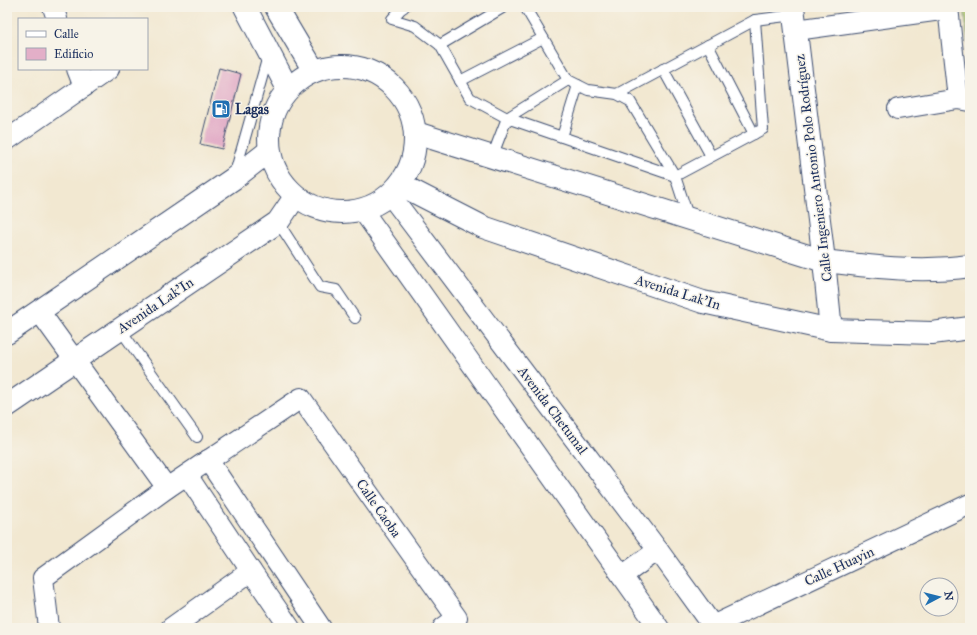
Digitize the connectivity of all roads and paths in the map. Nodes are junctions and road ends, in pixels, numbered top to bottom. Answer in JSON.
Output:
{"nodes":[{"id":1,"x":53,"y":7,"type":"edge"},
{"id":2,"x":245,"y":7,"type":"edge"},
{"id":3,"x":276,"y":7,"type":"edge"},
{"id":4,"x":404,"y":7,"type":"edge"},
{"id":5,"x":504,"y":7,"type":"edge"},
{"id":6,"x":525,"y":7,"type":"edge"},
{"id":7,"x":948,"y":8,"type":"edge"},
{"id":8,"x":794,"y":13,"type":"edge"},
{"id":9,"x":57,"y":18,"type":"edge"},
{"id":10,"x":755,"y":20,"type":"junction"},
{"id":11,"x":543,"y":38,"type":"junction"},
{"id":12,"x":440,"y":45,"type":"junction"},
{"id":13,"x":708,"y":45,"type":"junction"},
{"id":14,"x":269,"y":52,"type":"junction"},
{"id":15,"x":663,"y":69,"type":"junction"},
{"id":16,"x":106,"y":70,"type":"edge"},
{"id":17,"x":314,"y":71,"type":"junction"},
{"id":18,"x":80,"y":78,"type":"edge"},
{"id":19,"x":460,"y":81,"type":"junction"},
{"id":20,"x":573,"y":83,"type":"junction"},
{"id":21,"x":288,"y":89,"type":"junction"},
{"id":22,"x":617,"y":94,"type":"junction"},
{"id":23,"x":964,"y":100,"type":"edge"},
{"id":24,"x":898,"y":109,"type":"dead end"},
{"id":25,"x":507,"y":118,"type":"junction"},
{"id":26,"x":416,"y":133,"type":"junction"},
{"id":27,"x":754,"y":134,"type":"junction"},
{"id":28,"x":562,"y":137,"type":"junction"},
{"id":29,"x":7,"y":140,"type":"edge"},
{"id":30,"x":269,"y":151,"type":"junction"},
{"id":31,"x":711,"y":156,"type":"junction"},
{"id":32,"x":492,"y":157,"type":"junction"},
{"id":33,"x":675,"y":176,"type":"junction"},
{"id":34,"x":233,"y":180,"type":"junction"},
{"id":35,"x":396,"y":190,"type":"junction"},
{"id":36,"x":295,"y":197,"type":"junction"},
{"id":37,"x":363,"y":211,"type":"junction"},
{"id":38,"x":689,"y":219,"type":"junction"},
{"id":39,"x":278,"y":222,"type":"junction"},
{"id":40,"x":824,"y":261,"type":"junction"},
{"id":41,"x":970,"y":266,"type":"edge"},
{"id":42,"x":39,"y":311,"type":"junction"},
{"id":43,"x":355,"y":318,"type":"dead end"},
{"id":44,"x":970,"y":328,"type":"edge"},
{"id":45,"x":120,"y":329,"type":"junction"},
{"id":46,"x":831,"y":330,"type":"junction"},
{"id":47,"x":7,"y":333,"type":"edge"},
{"id":48,"x":75,"y":360,"type":"junction"},
{"id":49,"x":7,"y":406,"type":"edge"},
{"id":50,"x":197,"y":437,"type":"dead end"},
{"id":51,"x":208,"y":460,"type":"junction"},
{"id":52,"x":187,"y":475,"type":"junction"},
{"id":53,"x":166,"y":488,"type":"junction"},
{"id":54,"x":970,"y":504,"type":"edge"},
{"id":55,"x":658,"y":550,"type":"junction"},
{"id":56,"x":250,"y":571,"type":"junction"},
{"id":57,"x":622,"y":576,"type":"junction"},
{"id":58,"x":450,"y":623,"type":"edge"},
{"id":59,"x":711,"y":627,"type":"edge"},
{"id":60,"x":49,"y":628,"type":"edge"},
{"id":61,"x":171,"y":628,"type":"edge"},
{"id":62,"x":290,"y":628,"type":"edge"},
{"id":63,"x":321,"y":628,"type":"edge"},
{"id":64,"x":659,"y":628,"type":"edge"}],
"edges":[{"from":1,"to":9,"type":"street"},
{"from":2,"to":14,"type":"main road"},
{"from":3,"to":17,"type":"main road"},
{"from":4,"to":12,"type":"lane"},
{"from":5,"to":12,"type":"lane"},
{"from":6,"to":11,"type":"lane"},
{"from":7,"to":8,"type":"street"},
{"from":7,"to":23,"type":"street"},
{"from":8,"to":10,"type":"lane"},
{"from":8,"to":40,"type":"main road","name":"Calle Ingeniero Antonio Polo Rodríguez"},
{"from":10,"to":13,"type":"lane"},
{"from":10,"to":27,"type":"lane"},
{"from":11,"to":19,"type":"lane"},
{"from":11,"to":20,"type":"lane"},
{"from":12,"to":19,"type":"lane"},
{"from":13,"to":15,"type":"lane"},
{"from":13,"to":27,"type":"lane"},
{"from":14,"to":21,"type":"main road"},
{"from":14,"to":34,"type":"lane"},
{"from":15,"to":22,"type":"lane"},
{"from":15,"to":31,"type":"lane"},
{"from":16,"to":18,"type":"street"},
{"from":17,"to":21,"type":"main road"},
{"from":17,"to":26,"type":"main road"},
{"from":18,"to":29,"type":"street"},
{"from":19,"to":25,"type":"lane"},
{"from":20,"to":22,"type":"lane"},
{"from":20,"to":25,"type":"lane"},
{"from":20,"to":28,"type":"lane"},
{"from":21,"to":30,"type":"main road"},
{"from":22,"to":33,"type":"lane"},
{"from":23,"to":24,"type":"street"},
{"from":25,"to":28,"type":"lane"},
{"from":25,"to":32,"type":"lane"},
{"from":26,"to":32,"type":"main road"},
{"from":26,"to":35,"type":"main road"},
{"from":27,"to":31,"type":"lane"},
{"from":28,"to":33,"type":"lane"},
{"from":30,"to":34,"type":"main road"},
{"from":30,"to":36,"type":"main road"},
{"from":31,"to":33,"type":"lane"},
{"from":32,"to":38,"type":"main road"},
{"from":33,"to":38,"type":"lane"},
{"from":34,"to":42,"type":"main road"},
{"from":35,"to":37,"type":"main road"},
{"from":35,"to":46,"type":"main road","name":"Avenida Lak'In"},
{"from":35,"to":55,"type":"street","name":"Avenida Chetumal"},
{"from":36,"to":37,"type":"main road"},
{"from":36,"to":39,"type":"main road","name":"Avenida Lak'In"},
{"from":37,"to":57,"type":"street"},
{"from":38,"to":40,"type":"main road"},
{"from":39,"to":43,"type":"lane"},
{"from":39,"to":45,"type":"main road","name":"Avenida Lak'In"},
{"from":40,"to":41,"type":"main road"},
{"from":40,"to":46,"type":"main road","name":"Calle Ingeniero Antonio Polo Rodríguez"},
{"from":42,"to":47,"type":"main road"},
{"from":42,"to":48,"type":"street"},
{"from":44,"to":46,"type":"main road","name":"Avenida Lak'In"},
{"from":45,"to":48,"type":"main road","name":"Avenida Lak'In"},
{"from":45,"to":50,"type":"lane"},
{"from":48,"to":49,"type":"main road","name":"Avenida Lak'In"},
{"from":48,"to":53,"type":"street"},
{"from":51,"to":52,"type":"street"},
{"from":51,"to":58,"type":"street","name":"Calle Caoba"},
{"from":51,"to":63,"type":"street"},
{"from":52,"to":53,"type":"street"},
{"from":52,"to":56,"type":"street"},
{"from":53,"to":60,"type":"street"},
{"from":54,"to":59,"type":"street","name":"Calle Huayin"},
{"from":55,"to":57,"type":"street"},
{"from":55,"to":59,"type":"street","name":"Avenida Chetumal"},
{"from":56,"to":61,"type":"street"},
{"from":56,"to":62,"type":"street"},
{"from":57,"to":64,"type":"street"}]}
